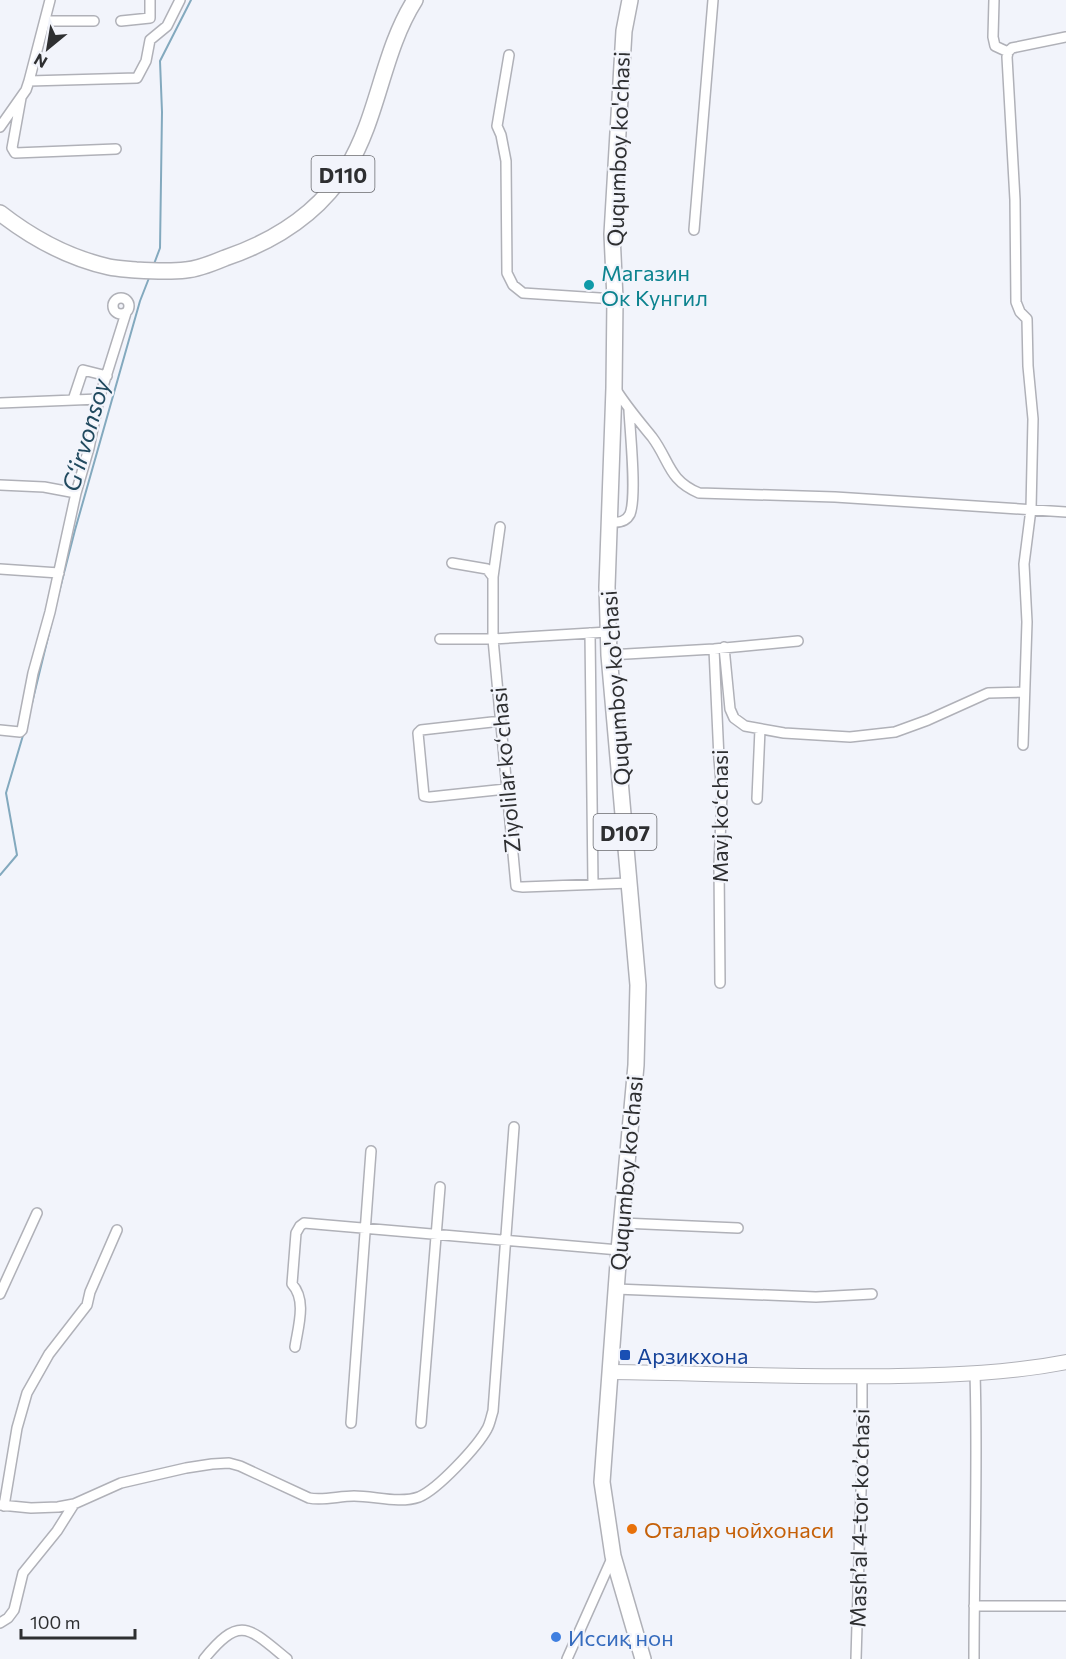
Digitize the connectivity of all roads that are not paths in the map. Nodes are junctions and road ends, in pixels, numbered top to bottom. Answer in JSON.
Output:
{"nodes":[{"id":1,"x":50,"y":0,"type":"edge"},
{"id":2,"x":150,"y":0,"type":"edge"},
{"id":3,"x":180,"y":0,"type":"edge"},
{"id":4,"x":415,"y":0,"type":"edge"},
{"id":5,"x":630,"y":0,"type":"edge"},
{"id":6,"x":713,"y":0,"type":"edge"},
{"id":7,"x":994,"y":0,"type":"edge"},
{"id":8,"x":45,"y":21,"type":"junction"},
{"id":9,"x":94,"y":21,"type":"dead end"},
{"id":10,"x":122,"y":21,"type":"dead end"},
{"id":11,"x":1066,"y":37,"type":"edge"},
{"id":12,"x":1008,"y":52,"type":"junction"},
{"id":13,"x":508,"y":55,"type":"dead end"},
{"id":14,"x":28,"y":81,"type":"junction"},
{"id":15,"x":21,"y":96,"type":"junction"},
{"id":16,"x":0,"y":127,"type":"edge"},
{"id":17,"x":116,"y":149,"type":"dead end"},
{"id":18,"x":0,"y":213,"type":"edge"},
{"id":19,"x":694,"y":230,"type":"dead end"},
{"id":20,"x":615,"y":299,"type":"junction"},
{"id":21,"x":126,"y":313,"type":"dead end"},
{"id":22,"x":107,"y":376,"type":"junction"},
{"id":23,"x":614,"y":388,"type":"junction"},
{"id":24,"x":99,"y":399,"type":"junction"},
{"id":25,"x":73,"y":400,"type":"junction"},
{"id":26,"x":0,"y":403,"type":"edge"},
{"id":27,"x":629,"y":410,"type":"junction"},
{"id":28,"x":0,"y":485,"type":"edge"},
{"id":29,"x":76,"y":493,"type":"junction"},
{"id":30,"x":1031,"y":508,"type":"junction"},
{"id":31,"x":1066,"y":512,"type":"edge"},
{"id":32,"x":610,"y":522,"type":"junction"},
{"id":33,"x":500,"y":527,"type":"dead end"},
{"id":34,"x":452,"y":563,"type":"dead end"},
{"id":35,"x":0,"y":568,"type":"edge"},
{"id":36,"x":59,"y":573,"type":"junction"},
{"id":37,"x":493,"y":577,"type":"junction"},
{"id":38,"x":608,"y":632,"type":"junction"},
{"id":39,"x":590,"y":633,"type":"junction"},
{"id":40,"x":440,"y":639,"type":"dead end"},
{"id":41,"x":493,"y":639,"type":"junction"},
{"id":42,"x":798,"y":641,"type":"dead end"},
{"id":43,"x":719,"y":648,"type":"junction"},
{"id":44,"x":609,"y":655,"type":"junction"},
{"id":45,"x":1024,"y":692,"type":"junction"},
{"id":46,"x":501,"y":721,"type":"junction"},
{"id":47,"x":760,"y":729,"type":"junction"},
{"id":48,"x":0,"y":730,"type":"edge"},
{"id":49,"x":1023,"y":745,"type":"dead end"},
{"id":50,"x":506,"y":789,"type":"junction"},
{"id":51,"x":757,"y":799,"type":"dead end"},
{"id":52,"x":630,"y":883,"type":"junction"},
{"id":53,"x":593,"y":884,"type":"junction"},
{"id":54,"x":720,"y":983,"type":"dead end"},
{"id":55,"x":514,"y":1127,"type":"dead end"},
{"id":56,"x":371,"y":1151,"type":"dead end"},
{"id":57,"x":440,"y":1187,"type":"dead end"},
{"id":58,"x":38,"y":1213,"type":"dead end"},
{"id":59,"x":622,"y":1223,"type":"junction"},
{"id":60,"x":738,"y":1228,"type":"dead end"},
{"id":61,"x":117,"y":1230,"type":"dead end"},
{"id":62,"x":365,"y":1230,"type":"junction"},
{"id":63,"x":436,"y":1235,"type":"junction"},
{"id":64,"x":506,"y":1240,"type":"junction"},
{"id":65,"x":619,"y":1250,"type":"junction"},
{"id":66,"x":616,"y":1289,"type":"junction"},
{"id":67,"x":0,"y":1294,"type":"edge"},
{"id":68,"x":872,"y":1294,"type":"dead end"},
{"id":69,"x":295,"y":1347,"type":"dead end"},
{"id":70,"x":1066,"y":1362,"type":"edge"},
{"id":71,"x":610,"y":1372,"type":"junction"},
{"id":72,"x":975,"y":1374,"type":"junction"},
{"id":73,"x":862,"y":1377,"type":"junction"},
{"id":74,"x":351,"y":1423,"type":"dead end"},
{"id":75,"x":421,"y":1423,"type":"dead end"},
{"id":76,"x":74,"y":1504,"type":"junction"},
{"id":77,"x":2,"y":1505,"type":"edge"},
{"id":78,"x":613,"y":1556,"type":"junction"},
{"id":79,"x":974,"y":1606,"type":"junction"},
{"id":80,"x":1066,"y":1606,"type":"edge"},
{"id":81,"x":0,"y":1623,"type":"edge"},
{"id":82,"x":204,"y":1659,"type":"edge"},
{"id":83,"x":287,"y":1659,"type":"edge"},
{"id":84,"x":567,"y":1659,"type":"edge"},
{"id":85,"x":643,"y":1659,"type":"edge"},
{"id":86,"x":856,"y":1659,"type":"edge"},
{"id":87,"x":974,"y":1659,"type":"edge"}],
"edges":[{"from":1,"to":8,"type":"street"},
{"from":2,"to":10,"type":"street"},
{"from":3,"to":14,"type":"street"},
{"from":4,"to":18,"type":"main road","number":"D110"},
{"from":5,"to":20,"type":"main road","name":"Ququmboy ko'chasi","number":"D107"},
{"from":6,"to":19,"type":"street"},
{"from":7,"to":12,"type":"street"},
{"from":8,"to":9,"type":"street"},
{"from":8,"to":14,"type":"street"},
{"from":11,"to":12,"type":"street"},
{"from":12,"to":30,"type":"street"},
{"from":13,"to":20,"type":"street"},
{"from":14,"to":15,"type":"street"},
{"from":15,"to":16,"type":"street"},
{"from":15,"to":17,"type":"street"},
{"from":20,"to":23,"type":"main road","name":"Ququmboy ko'chasi","number":"D107"},
{"from":21,"to":22,"type":"street"},
{"from":22,"to":24,"type":"street"},
{"from":22,"to":25,"type":"street"},
{"from":23,"to":27,"type":"street"},
{"from":23,"to":32,"type":"main road","name":"Ququmboy ko'chasi","number":"D107"},
{"from":24,"to":25,"type":"street"},
{"from":24,"to":29,"type":"street"},
{"from":25,"to":26,"type":"street"},
{"from":27,"to":30,"type":"street"},
{"from":27,"to":32,"type":"street"},
{"from":28,"to":29,"type":"street"},
{"from":29,"to":36,"type":"street"},
{"from":30,"to":31,"type":"street"},
{"from":30,"to":45,"type":"street"},
{"from":32,"to":38,"type":"main road","name":"Ququmboy ko'chasi","number":"D107"},
{"from":33,"to":37,"type":"street","name":"Ziyolilar koʻchasi"},
{"from":34,"to":37,"type":"street"},
{"from":35,"to":36,"type":"street"},
{"from":36,"to":48,"type":"street"},
{"from":37,"to":41,"type":"street","name":"Ziyolilar koʻchasi"},
{"from":38,"to":39,"type":"street"},
{"from":38,"to":44,"type":"main road","name":"Ququmboy ko'chasi","number":"D107"},
{"from":39,"to":41,"type":"street"},
{"from":39,"to":53,"type":"street"},
{"from":40,"to":41,"type":"street"},
{"from":41,"to":46,"type":"street","name":"Ziyolilar koʻchasi"},
{"from":42,"to":43,"type":"street"},
{"from":43,"to":44,"type":"street"},
{"from":43,"to":47,"type":"street","name":"Mavj koʻchasi"},
{"from":43,"to":54,"type":"street","name":"Mavj koʻchasi"},
{"from":44,"to":52,"type":"main road","name":"Ququmboy ko'chasi","number":"D107"},
{"from":45,"to":47,"type":"street","name":"Mavj koʻchasi"},
{"from":45,"to":49,"type":"street"},
{"from":46,"to":50,"type":"street","name":"Ziyolilar koʻchasi"},
{"from":46,"to":50,"type":"street"},
{"from":47,"to":51,"type":"street","name":"Mavj koʻchasi"},
{"from":50,"to":53,"type":"street","name":"Ziyolilar koʻchasi"},
{"from":52,"to":53,"type":"street"},
{"from":52,"to":59,"type":"main road","name":"Ququmboy ko'chasi","number":"D107"},
{"from":55,"to":64,"type":"street"},
{"from":56,"to":62,"type":"street"},
{"from":57,"to":63,"type":"street"},
{"from":58,"to":67,"type":"street"},
{"from":59,"to":60,"type":"street"},
{"from":59,"to":65,"type":"main road","name":"Ququmboy ko'chasi","number":"D107"},
{"from":61,"to":77,"type":"street"},
{"from":62,"to":63,"type":"street"},
{"from":62,"to":69,"type":"street"},
{"from":62,"to":74,"type":"street"},
{"from":63,"to":64,"type":"street"},
{"from":63,"to":75,"type":"street"},
{"from":64,"to":65,"type":"street"},
{"from":64,"to":76,"type":"street"},
{"from":65,"to":66,"type":"main road","name":"Ququmboy ko'chasi","number":"D107"},
{"from":66,"to":68,"type":"street"},
{"from":66,"to":71,"type":"main road","name":"Ququmboy ko'chasi","number":"D107"},
{"from":70,"to":72,"type":"street"},
{"from":71,"to":73,"type":"street"},
{"from":71,"to":78,"type":"main road","name":"Ququmboy ko'chasi","number":"D107"},
{"from":72,"to":73,"type":"street"},
{"from":72,"to":79,"type":"street"},
{"from":73,"to":86,"type":"street","name":"Mashʼal 4-tor koʼchasi"},
{"from":76,"to":77,"type":"street"},
{"from":76,"to":81,"type":"street"},
{"from":78,"to":84,"type":"street"},
{"from":78,"to":85,"type":"main road","name":"Ququmboy ko'chasi","number":"D107"},
{"from":79,"to":80,"type":"street"},
{"from":79,"to":87,"type":"street"},
{"from":82,"to":83,"type":"street"}]}
